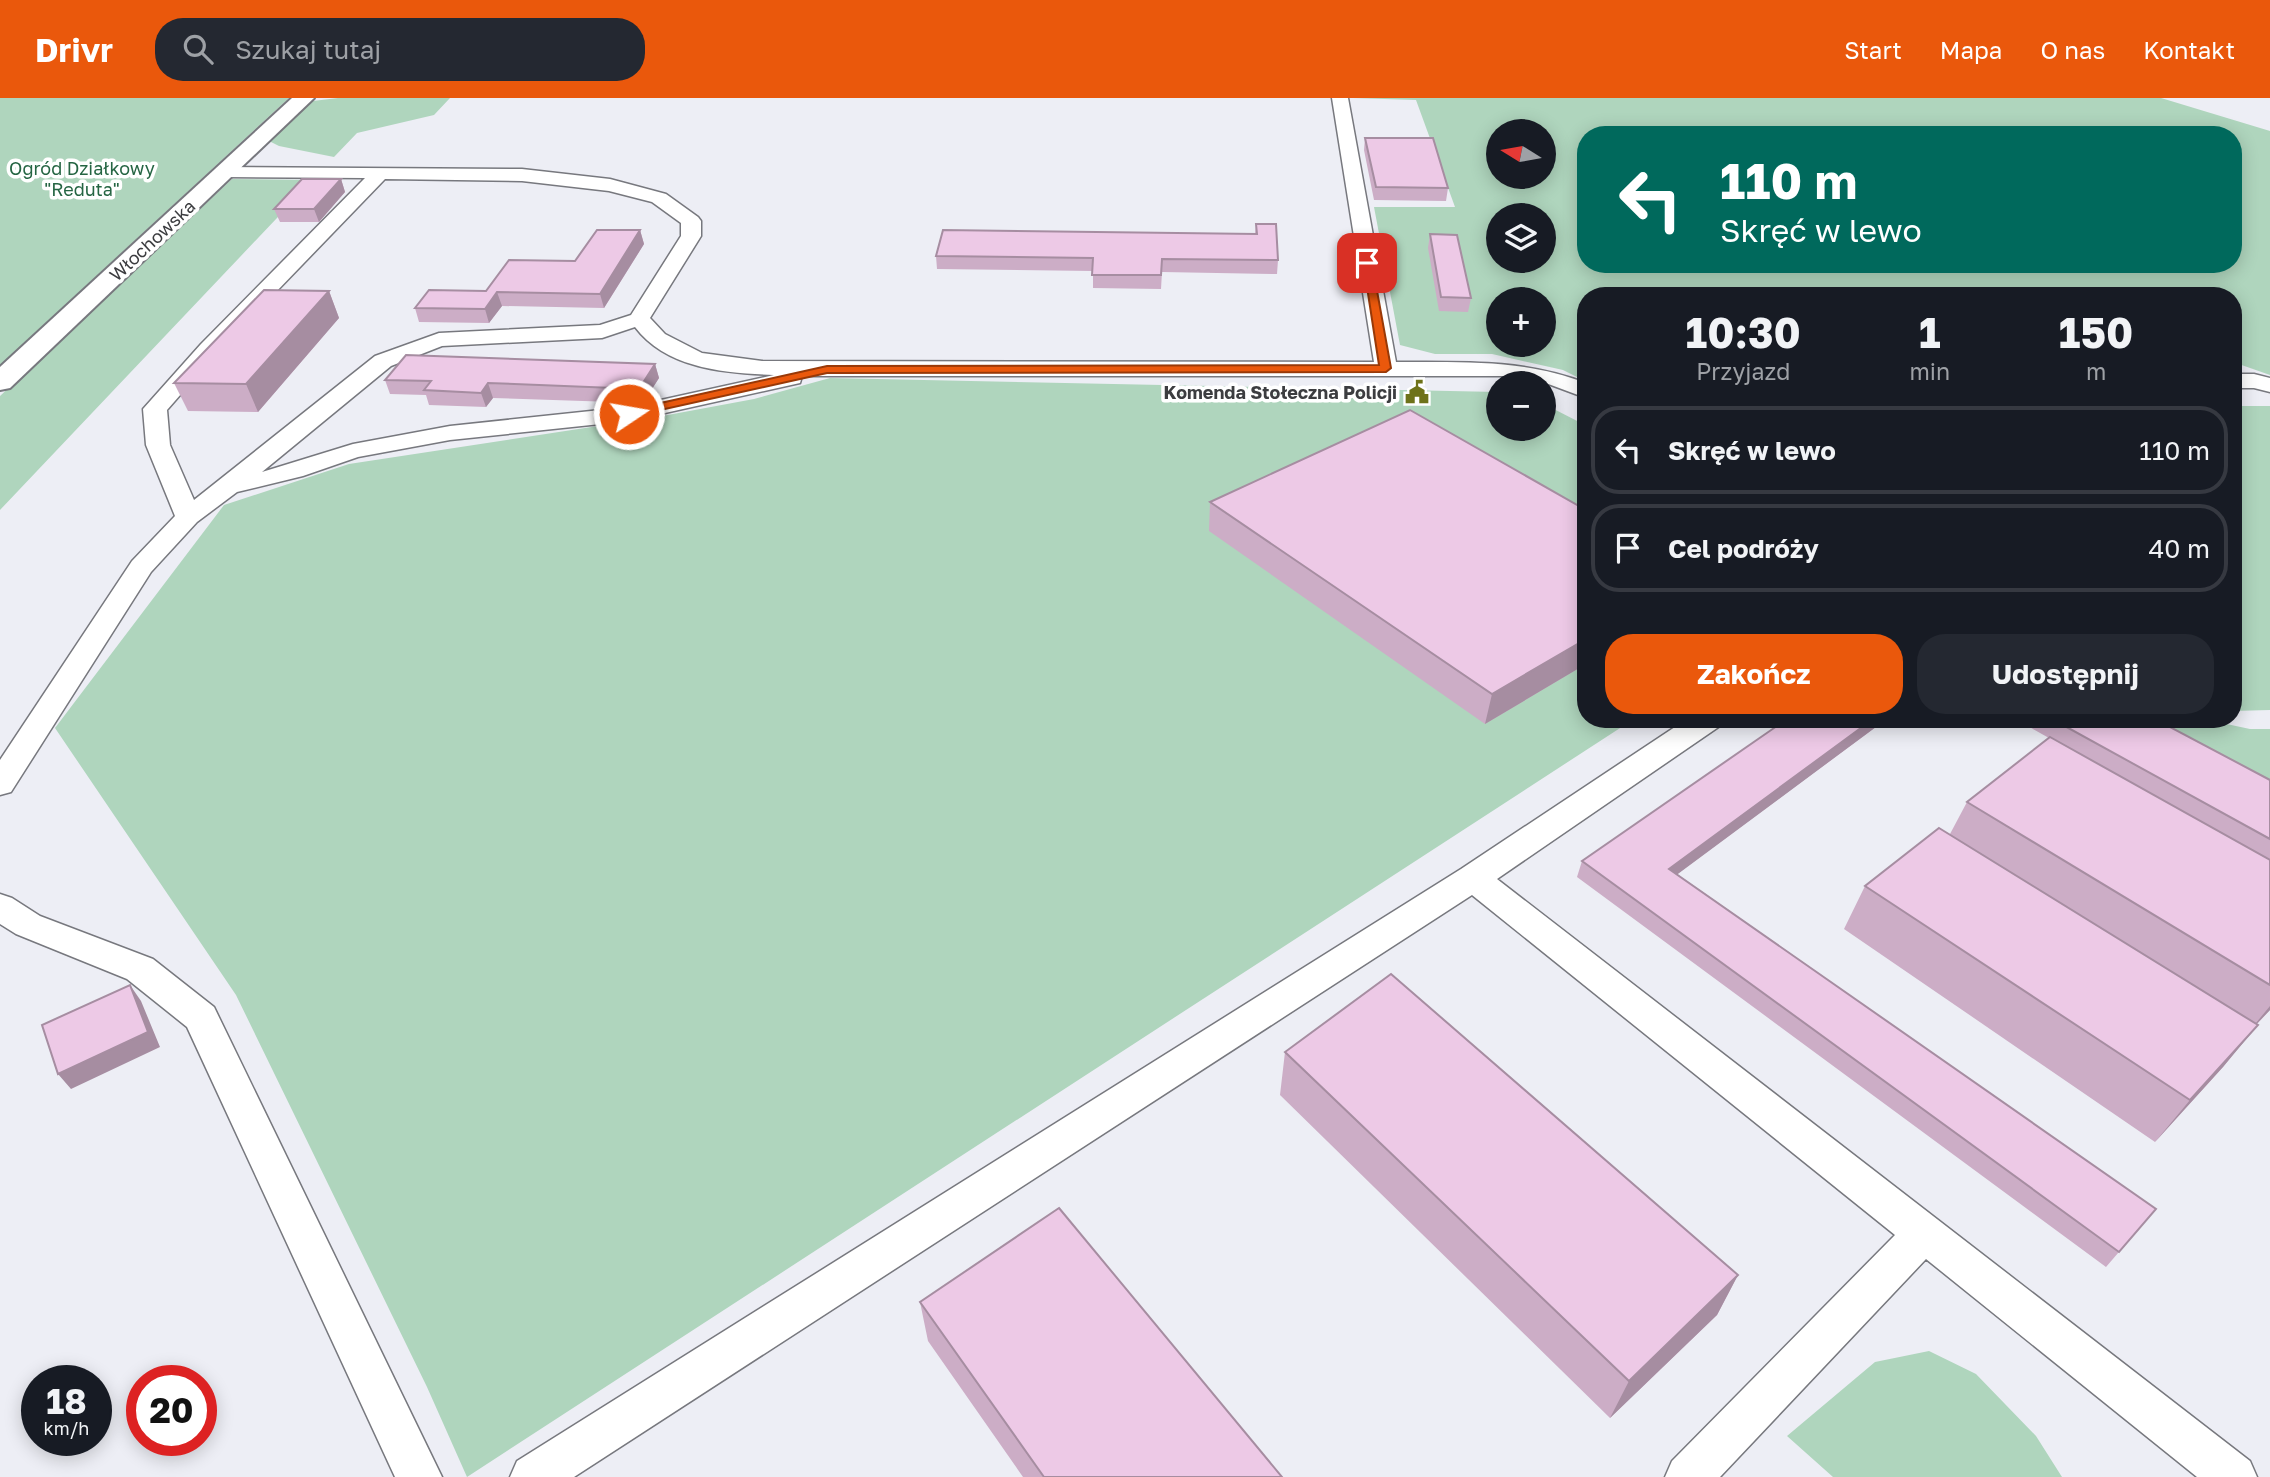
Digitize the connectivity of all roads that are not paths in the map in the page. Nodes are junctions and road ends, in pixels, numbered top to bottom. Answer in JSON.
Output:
{"nodes":[{"id":1,"x":304,"y":98,"type":"edge"},
{"id":2,"x":1339,"y":98,"type":"edge"},
{"id":3,"x":227,"y":171,"type":"junction"},
{"id":4,"x":379,"y":174,"type":"junction"},
{"id":5,"x":639,"y":318,"type":"junction"},
{"id":6,"x":1386,"y":368,"type":"junction"},
{"id":7,"x":827,"y":370,"type":"junction"},
{"id":8,"x":2242,"y":381,"type":"edge"},
{"id":9,"x":0,"y":382,"type":"edge"},
{"id":10,"x":2270,"y":386,"type":"edge"},
{"id":11,"x":1577,"y":387,"type":"edge"},
{"id":12,"x":228,"y":487,"type":"junction"},
{"id":13,"x":188,"y":517,"type":"junction"},
{"id":14,"x":1696,"y":728,"type":"edge"},
{"id":15,"x":0,"y":784,"type":"edge"},
{"id":16,"x":1473,"y":878,"type":"junction"},
{"id":17,"x":0,"y":906,"type":"edge"},
{"id":18,"x":1924,"y":1233,"type":"junction"},
{"id":19,"x":419,"y":1477,"type":"edge"},
{"id":20,"x":533,"y":1477,"type":"edge"},
{"id":21,"x":1688,"y":1477,"type":"edge"},
{"id":22,"x":2234,"y":1477,"type":"edge"}],
"edges":[{"from":1,"to":3,"type":"street","name":"Włochowska"},
{"from":2,"to":6,"type":"lane"},
{"from":3,"to":4,"type":"lane"},
{"from":3,"to":9,"type":"street","name":"Włochowska"},
{"from":4,"to":5,"type":"lane"},
{"from":4,"to":13,"type":"lane"},
{"from":5,"to":7,"type":"lane"},
{"from":5,"to":12,"type":"lane"},
{"from":6,"to":7,"type":"lane"},
{"from":6,"to":11,"type":"lane"},
{"from":7,"to":12,"type":"lane"},
{"from":8,"to":10,"type":"lane"},
{"from":12,"to":13,"type":"lane"},
{"from":13,"to":15,"type":"lane"},
{"from":14,"to":16,"type":"lane"},
{"from":16,"to":18,"type":"lane"},
{"from":16,"to":20,"type":"lane"},
{"from":17,"to":19,"type":"lane"},
{"from":18,"to":21,"type":"lane"},
{"from":18,"to":22,"type":"lane"}]}
